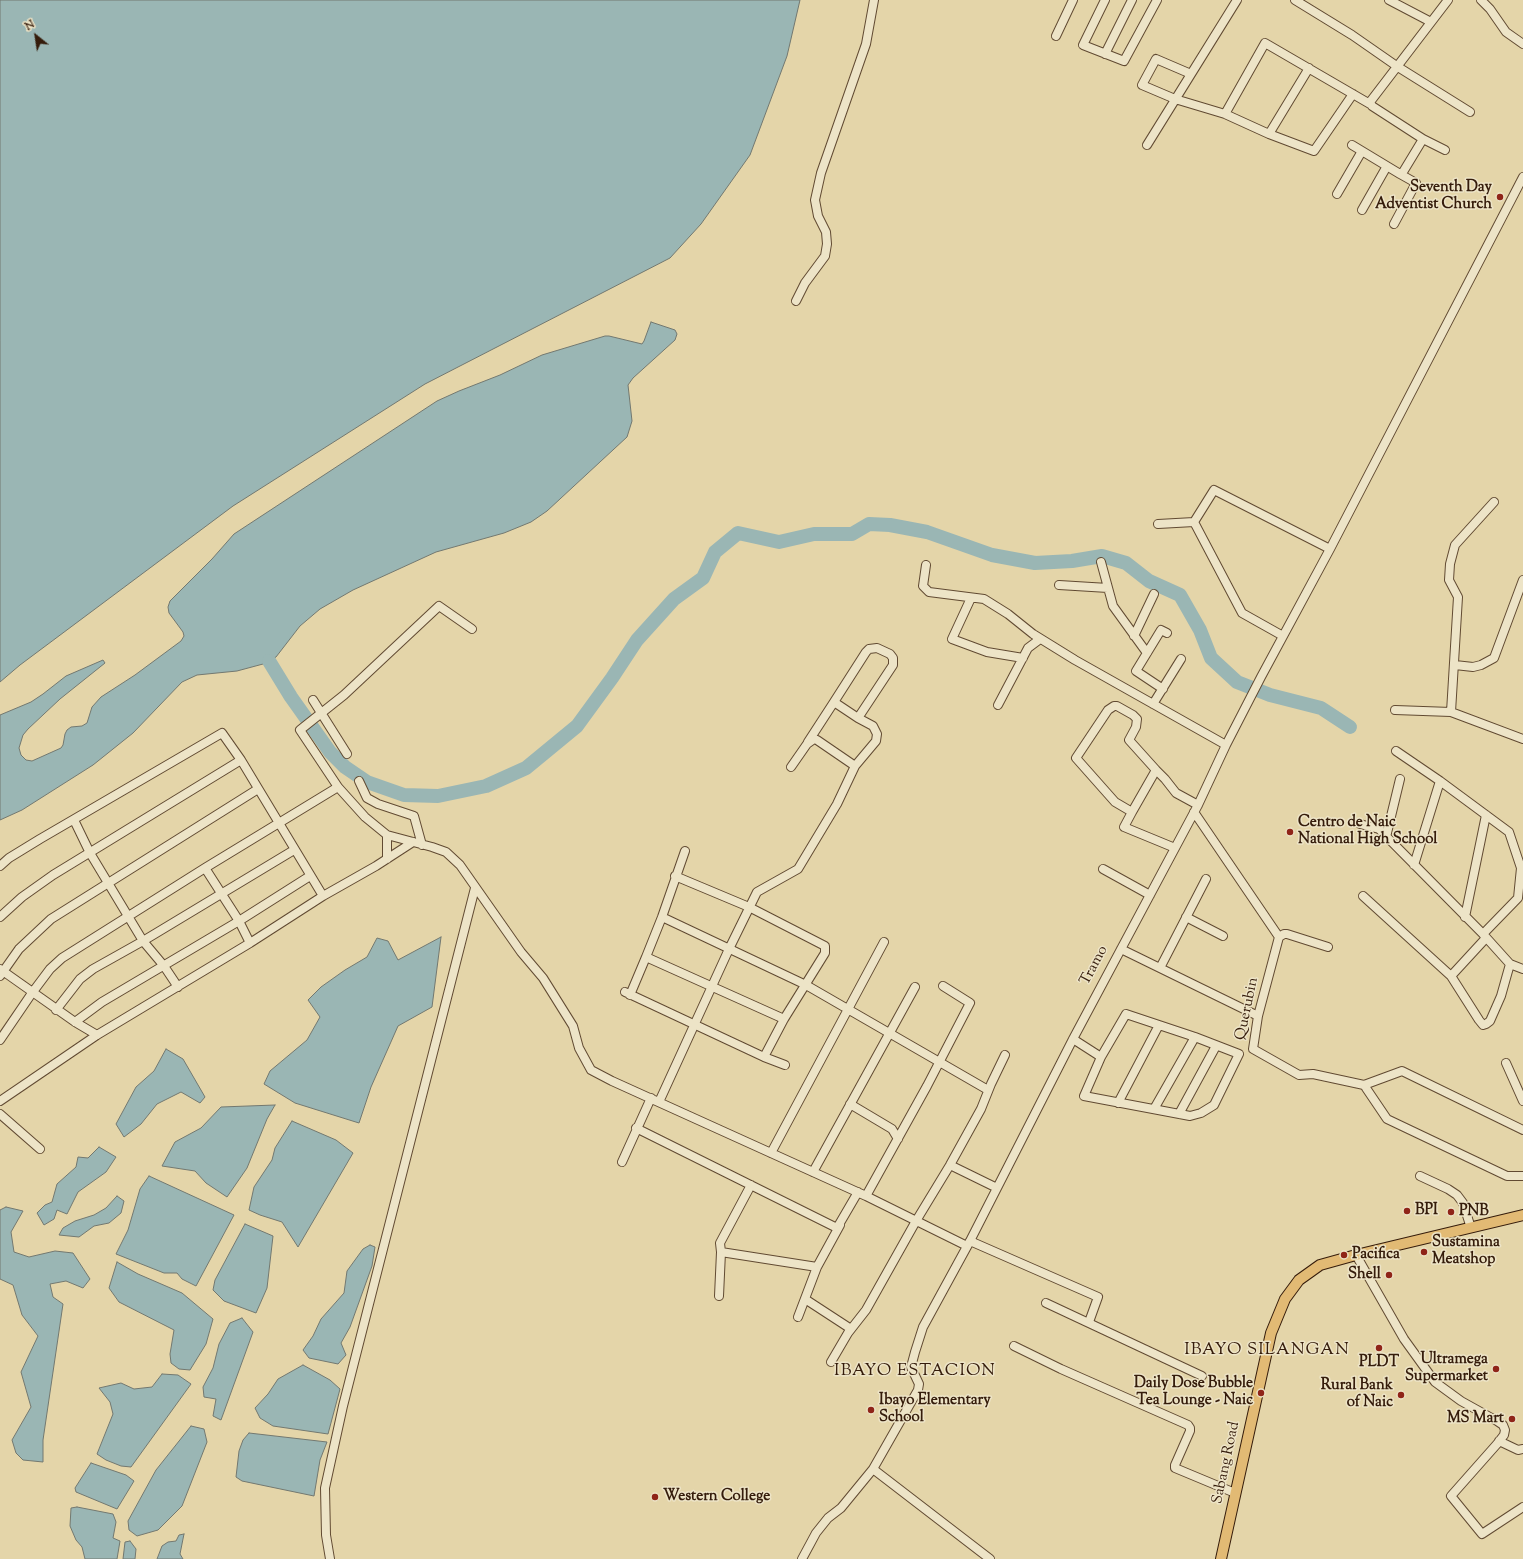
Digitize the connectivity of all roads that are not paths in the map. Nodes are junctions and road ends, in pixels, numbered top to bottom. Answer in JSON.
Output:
{"nodes":[{"id":1,"x":874,"y":0,"type":"edge"},
{"id":2,"x":1073,"y":0,"type":"edge"},
{"id":3,"x":1105,"y":0,"type":"edge"},
{"id":4,"x":1132,"y":0,"type":"edge"},
{"id":5,"x":1157,"y":0,"type":"edge"},
{"id":6,"x":1237,"y":0,"type":"edge"},
{"id":7,"x":1295,"y":0,"type":"edge"},
{"id":8,"x":1389,"y":0,"type":"edge"},
{"id":9,"x":1448,"y":0,"type":"edge"},
{"id":10,"x":1481,"y":0,"type":"edge"},
{"id":11,"x":1492,"y":0,"type":"edge"},
{"id":12,"x":1490,"y":10,"type":"junction"},
{"id":13,"x":1431,"y":22,"type":"junction"},
{"id":14,"x":1056,"y":36,"type":"dead end"},
{"id":15,"x":1523,"y":44,"type":"edge"},
{"id":16,"x":1105,"y":54,"type":"junction"},
{"id":17,"x":1398,"y":67,"type":"junction"},
{"id":18,"x":1309,"y":68,"type":"junction"},
{"id":19,"x":1191,"y":74,"type":"junction"},
{"id":20,"x":1353,"y":94,"type":"junction"},
{"id":21,"x":1175,"y":99,"type":"junction"},
{"id":22,"x":1370,"y":104,"type":"junction"},
{"id":23,"x":1470,"y":112,"type":"dead end"},
{"id":24,"x":1225,"y":114,"type":"junction"},
{"id":25,"x":1269,"y":134,"type":"junction"},
{"id":26,"x":1423,"y":139,"type":"junction"},
{"id":27,"x":1147,"y":145,"type":"dead end"},
{"id":28,"x":1352,"y":145,"type":"dead end"},
{"id":29,"x":1445,"y":150,"type":"dead end"},
{"id":30,"x":1362,"y":151,"type":"junction"},
{"id":31,"x":1388,"y":166,"type":"junction"},
{"id":32,"x":1400,"y":174,"type":"junction"},
{"id":33,"x":1523,"y":177,"type":"edge"},
{"id":34,"x":1337,"y":194,"type":"dead end"},
{"id":35,"x":1362,"y":210,"type":"dead end"},
{"id":36,"x":1394,"y":224,"type":"dead end"},
{"id":37,"x":796,"y":301,"type":"dead end"},
{"id":38,"x":1494,"y":502,"type":"dead end"},
{"id":39,"x":1194,"y":522,"type":"junction"},
{"id":40,"x":1158,"y":524,"type":"dead end"},
{"id":41,"x":1330,"y":549,"type":"junction"},
{"id":42,"x":1101,"y":562,"type":"dead end"},
{"id":43,"x":926,"y":565,"type":"dead end"},
{"id":44,"x":1523,"y":580,"type":"edge"},
{"id":45,"x":1059,"y":585,"type":"dead end"},
{"id":46,"x":1108,"y":588,"type":"junction"},
{"id":47,"x":1154,"y":594,"type":"dead end"},
{"id":48,"x":971,"y":598,"type":"junction"},
{"id":49,"x":472,"y":629,"type":"dead end"},
{"id":50,"x":1167,"y":632,"type":"dead end"},
{"id":51,"x":1134,"y":636,"type":"junction"},
{"id":52,"x":1283,"y":636,"type":"junction"},
{"id":53,"x":1040,"y":639,"type":"junction"},
{"id":54,"x":1147,"y":653,"type":"junction"},
{"id":55,"x":1023,"y":658,"type":"junction"},
{"id":56,"x":1181,"y":658,"type":"dead end"},
{"id":57,"x":1455,"y":665,"type":"junction"},
{"id":58,"x":1162,"y":688,"type":"junction"},
{"id":59,"x":312,"y":700,"type":"dead end"},
{"id":60,"x":834,"y":702,"type":"junction"},
{"id":61,"x":1153,"y":704,"type":"junction"},
{"id":62,"x":998,"y":705,"type":"dead end"},
{"id":63,"x":1395,"y":710,"type":"dead end"},
{"id":64,"x":1451,"y":712,"type":"junction"},
{"id":65,"x":319,"y":716,"type":"junction"},
{"id":66,"x":858,"y":718,"type":"junction"},
{"id":67,"x":1523,"y":740,"type":"edge"},
{"id":68,"x":807,"y":744,"type":"junction"},
{"id":69,"x":1226,"y":745,"type":"junction"},
{"id":70,"x":1396,"y":751,"type":"dead end"},
{"id":71,"x":347,"y":754,"type":"dead end"},
{"id":72,"x":241,"y":760,"type":"junction"},
{"id":73,"x":855,"y":766,"type":"junction"},
{"id":74,"x":791,"y":767,"type":"dead end"},
{"id":75,"x":1156,"y":770,"type":"junction"},
{"id":76,"x":1400,"y":779,"type":"dead end"},
{"id":77,"x":359,"y":781,"type":"dead end"},
{"id":78,"x":1440,"y":781,"type":"junction"},
{"id":79,"x":338,"y":787,"type":"junction"},
{"id":80,"x":258,"y":789,"type":"junction"},
{"id":81,"x":1196,"y":808,"type":"junction"},
{"id":82,"x":1132,"y":812,"type":"junction"},
{"id":83,"x":1486,"y":815,"type":"junction"},
{"id":84,"x":74,"y":820,"type":"junction"},
{"id":85,"x":278,"y":824,"type":"junction"},
{"id":86,"x":1360,"y":824,"type":"dead end"},
{"id":87,"x":387,"y":835,"type":"junction"},
{"id":88,"x":1386,"y":837,"type":"junction"},
{"id":89,"x":413,"y":842,"type":"junction"},
{"id":90,"x":422,"y":844,"type":"junction"},
{"id":91,"x":1175,"y":848,"type":"junction"},
{"id":92,"x":294,"y":850,"type":"junction"},
{"id":93,"x":685,"y":851,"type":"dead end"},
{"id":94,"x":90,"y":853,"type":"junction"},
{"id":95,"x":387,"y":859,"type":"junction"},
{"id":96,"x":1414,"y":865,"type":"junction"},
{"id":97,"x":0,"y":866,"type":"edge"},
{"id":98,"x":205,"y":868,"type":"junction"},
{"id":99,"x":1103,"y":869,"type":"dead end"},
{"id":100,"x":310,"y":876,"type":"junction"},
{"id":101,"x":675,"y":876,"type":"junction"},
{"id":102,"x":1206,"y":879,"type":"dead end"},
{"id":103,"x":108,"y":884,"type":"junction"},
{"id":104,"x":475,"y":888,"type":"junction"},
{"id":105,"x":222,"y":894,"type":"junction"},
{"id":106,"x":1150,"y":895,"type":"junction"},
{"id":107,"x":323,"y":896,"type":"junction"},
{"id":108,"x":1363,"y":896,"type":"dead end"},
{"id":109,"x":749,"y":907,"type":"junction"},
{"id":110,"x":0,"y":917,"type":"edge"},
{"id":111,"x":128,"y":917,"type":"junction"},
{"id":112,"x":662,"y":917,"type":"junction"},
{"id":113,"x":1186,"y":917,"type":"junction"},
{"id":114,"x":1465,"y":917,"type":"junction"},
{"id":115,"x":239,"y":921,"type":"junction"},
{"id":116,"x":1223,"y":936,"type":"dead end"},
{"id":117,"x":1484,"y":936,"type":"junction"},
{"id":118,"x":1279,"y":937,"type":"junction"},
{"id":119,"x":143,"y":941,"type":"junction"},
{"id":120,"x":884,"y":942,"type":"dead end"},
{"id":121,"x":250,"y":943,"type":"junction"},
{"id":122,"x":1328,"y":947,"type":"dead end"},
{"id":123,"x":729,"y":949,"type":"junction"},
{"id":124,"x":1120,"y":949,"type":"junction"},
{"id":125,"x":646,"y":957,"type":"junction"},
{"id":126,"x":1510,"y":964,"type":"junction"},
{"id":127,"x":164,"y":966,"type":"junction"},
{"id":128,"x":1160,"y":968,"type":"junction"},
{"id":129,"x":1523,"y":969,"type":"edge"},
{"id":130,"x":1,"y":972,"type":"edge"},
{"id":131,"x":1451,"y":976,"type":"junction"},
{"id":132,"x":806,"y":985,"type":"junction"},
{"id":133,"x":712,"y":986,"type":"junction"},
{"id":134,"x":943,"y":986,"type":"dead end"},
{"id":135,"x":178,"y":987,"type":"junction"},
{"id":136,"x":914,"y":987,"type":"dead end"},
{"id":137,"x":32,"y":993,"type":"junction"},
{"id":138,"x":848,"y":1009,"type":"junction"},
{"id":139,"x":56,"y":1010,"type":"junction"},
{"id":140,"x":1258,"y":1016,"type":"junction"},
{"id":141,"x":784,"y":1019,"type":"junction"},
{"id":142,"x":74,"y":1022,"type":"junction"},
{"id":143,"x":694,"y":1025,"type":"junction"},
{"id":144,"x":1159,"y":1025,"type":"junction"},
{"id":145,"x":889,"y":1033,"type":"junction"},
{"id":146,"x":97,"y":1034,"type":"junction"},
{"id":147,"x":1195,"y":1037,"type":"junction"},
{"id":148,"x":1073,"y":1039,"type":"junction"},
{"id":149,"x":0,"y":1040,"type":"edge"},
{"id":150,"x":1216,"y":1046,"type":"junction"},
{"id":151,"x":1253,"y":1049,"type":"junction"},
{"id":152,"x":1239,"y":1054,"type":"junction"},
{"id":153,"x":1006,"y":1055,"type":"dead end"},
{"id":154,"x":1101,"y":1057,"type":"junction"},
{"id":155,"x":764,"y":1058,"type":"junction"},
{"id":156,"x":939,"y":1062,"type":"junction"},
{"id":157,"x":1506,"y":1063,"type":"dead end"},
{"id":158,"x":785,"y":1065,"type":"dead end"},
{"id":159,"x":1364,"y":1086,"type":"junction"},
{"id":160,"x":988,"y":1090,"type":"junction"},
{"id":161,"x":651,"y":1098,"type":"junction"},
{"id":162,"x":0,"y":1101,"type":"edge"},
{"id":163,"x":1523,"y":1101,"type":"edge"},
{"id":164,"x":659,"y":1102,"type":"junction"},
{"id":165,"x":1118,"y":1103,"type":"junction"},
{"id":166,"x":850,"y":1104,"type":"junction"},
{"id":167,"x":1154,"y":1109,"type":"junction"},
{"id":168,"x":0,"y":1114,"type":"edge"},
{"id":169,"x":1179,"y":1114,"type":"junction"},
{"id":170,"x":636,"y":1128,"type":"junction"},
{"id":171,"x":1523,"y":1130,"type":"edge"},
{"id":172,"x":898,"y":1139,"type":"junction"},
{"id":173,"x":40,"y":1149,"type":"dead end"},
{"id":174,"x":771,"y":1153,"type":"junction"},
{"id":175,"x":622,"y":1162,"type":"dead end"},
{"id":176,"x":950,"y":1165,"type":"junction"},
{"id":177,"x":813,"y":1172,"type":"junction"},
{"id":178,"x":1420,"y":1176,"type":"dead end"},
{"id":179,"x":1523,"y":1176,"type":"edge"},
{"id":180,"x":752,"y":1185,"type":"junction"},
{"id":181,"x":997,"y":1188,"type":"junction"},
{"id":182,"x":858,"y":1192,"type":"junction"},
{"id":183,"x":866,"y":1196,"type":"junction"},
{"id":184,"x":1523,"y":1214,"type":"edge"},
{"id":185,"x":916,"y":1221,"type":"junction"},
{"id":186,"x":840,"y":1225,"type":"junction"},
{"id":187,"x":1471,"y":1228,"type":"junction"},
{"id":188,"x":968,"y":1243,"type":"junction"},
{"id":189,"x":721,"y":1252,"type":"junction"},
{"id":190,"x":1356,"y":1255,"type":"junction"},
{"id":191,"x":817,"y":1267,"type":"junction"},
{"id":192,"x":719,"y":1296,"type":"dead end"},
{"id":193,"x":805,"y":1299,"type":"junction"},
{"id":194,"x":1046,"y":1303,"type":"dead end"},
{"id":195,"x":798,"y":1317,"type":"dead end"},
{"id":196,"x":1088,"y":1322,"type":"junction"},
{"id":197,"x":851,"y":1329,"type":"junction"},
{"id":198,"x":1014,"y":1346,"type":"dead end"},
{"id":199,"x":831,"y":1362,"type":"dead end"},
{"id":200,"x":1202,"y":1376,"type":"dead end"},
{"id":201,"x":1500,"y":1441,"type":"junction"},
{"id":202,"x":1522,"y":1451,"type":"edge"},
{"id":203,"x":873,"y":1469,"type":"junction"},
{"id":204,"x":1235,"y":1494,"type":"junction"},
{"id":205,"x":1523,"y":1507,"type":"edge"},
{"id":206,"x":330,"y":1559,"type":"edge"},
{"id":207,"x":802,"y":1559,"type":"edge"},
{"id":208,"x":990,"y":1559,"type":"edge"},
{"id":209,"x":1222,"y":1559,"type":"edge"}],
"edges":[{"from":1,"to":37,"type":"street"},
{"from":2,"to":14,"type":"street"},
{"from":3,"to":16,"type":"street"},
{"from":4,"to":16,"type":"street"},
{"from":5,"to":16,"type":"street"},
{"from":6,"to":19,"type":"street"},
{"from":7,"to":17,"type":"street"},
{"from":8,"to":13,"type":"street"},
{"from":9,"to":13,"type":"street"},
{"from":10,"to":12,"type":"street"},
{"from":11,"to":12,"type":"street"},
{"from":12,"to":15,"type":"street"},
{"from":13,"to":17,"type":"street"},
{"from":17,"to":22,"type":"street"},
{"from":17,"to":23,"type":"street"},
{"from":18,"to":20,"type":"street"},
{"from":18,"to":24,"type":"street"},
{"from":18,"to":25,"type":"street"},
{"from":19,"to":21,"type":"street"},
{"from":19,"to":21,"type":"street"},
{"from":20,"to":22,"type":"street"},
{"from":20,"to":25,"type":"street"},
{"from":21,"to":24,"type":"street"},
{"from":21,"to":27,"type":"street"},
{"from":22,"to":26,"type":"street"},
{"from":24,"to":25,"type":"street"},
{"from":26,"to":29,"type":"street"},
{"from":26,"to":32,"type":"street"},
{"from":28,"to":30,"type":"street"},
{"from":30,"to":31,"type":"street"},
{"from":30,"to":34,"type":"street"},
{"from":31,"to":32,"type":"street"},
{"from":31,"to":35,"type":"street"},
{"from":32,"to":36,"type":"street"},
{"from":33,"to":41,"type":"street","name":"Tramo"},
{"from":38,"to":57,"type":"street"},
{"from":39,"to":40,"type":"street"},
{"from":39,"to":41,"type":"street"},
{"from":39,"to":52,"type":"street"},
{"from":41,"to":52,"type":"street","name":"Tramo"},
{"from":42,"to":46,"type":"street"},
{"from":43,"to":48,"type":"street"},
{"from":44,"to":57,"type":"street"},
{"from":45,"to":46,"type":"street"},
{"from":46,"to":51,"type":"street"},
{"from":47,"to":51,"type":"street"},
{"from":48,"to":53,"type":"street"},
{"from":48,"to":55,"type":"street"},
{"from":49,"to":65,"type":"street"},
{"from":50,"to":54,"type":"street"},
{"from":51,"to":54,"type":"street"},
{"from":52,"to":69,"type":"street","name":"Tramo"},
{"from":53,"to":55,"type":"street"},
{"from":53,"to":61,"type":"street"},
{"from":54,"to":58,"type":"street"},
{"from":55,"to":62,"type":"street"},
{"from":56,"to":58,"type":"street"},
{"from":57,"to":64,"type":"street"},
{"from":58,"to":61,"type":"street"},
{"from":59,"to":65,"type":"street"},
{"from":60,"to":66,"type":"street"},
{"from":60,"to":66,"type":"street"},
{"from":60,"to":68,"type":"street"},
{"from":61,"to":69,"type":"street"},
{"from":63,"to":64,"type":"street"},
{"from":64,"to":67,"type":"street"},
{"from":65,"to":71,"type":"street"},
{"from":65,"to":79,"type":"street"},
{"from":66,"to":73,"type":"street"},
{"from":68,"to":73,"type":"street"},
{"from":68,"to":74,"type":"street"},
{"from":69,"to":81,"type":"street","name":"Tramo"},
{"from":70,"to":78,"type":"street"},
{"from":72,"to":80,"type":"street"},
{"from":72,"to":84,"type":"street"},
{"from":72,"to":94,"type":"street"},
{"from":73,"to":109,"type":"street"},
{"from":75,"to":81,"type":"street"},
{"from":75,"to":82,"type":"street"},
{"from":75,"to":82,"type":"street"},
{"from":76,"to":88,"type":"street"},
{"from":77,"to":90,"type":"street"},
{"from":78,"to":83,"type":"street"},
{"from":78,"to":96,"type":"street"},
{"from":79,"to":85,"type":"street"},
{"from":79,"to":87,"type":"street"},
{"from":80,"to":85,"type":"street"},
{"from":80,"to":103,"type":"street"},
{"from":81,"to":91,"type":"street","name":"Tramo"},
{"from":81,"to":118,"type":"street"},
{"from":82,"to":91,"type":"street"},
{"from":83,"to":114,"type":"street"},
{"from":83,"to":117,"type":"street"},
{"from":84,"to":94,"type":"street"},
{"from":84,"to":97,"type":"street"},
{"from":85,"to":92,"type":"street"},
{"from":85,"to":98,"type":"street"},
{"from":86,"to":88,"type":"street"},
{"from":87,"to":89,"type":"street"},
{"from":87,"to":95,"type":"street"},
{"from":88,"to":96,"type":"street"},
{"from":89,"to":90,"type":"street"},
{"from":89,"to":95,"type":"street"},
{"from":90,"to":104,"type":"street"},
{"from":91,"to":106,"type":"street","name":"Tramo"},
{"from":92,"to":100,"type":"street"},
{"from":92,"to":105,"type":"street"},
{"from":93,"to":101,"type":"street"},
{"from":94,"to":103,"type":"street"},
{"from":94,"to":110,"type":"street"},
{"from":95,"to":107,"type":"street"},
{"from":96,"to":114,"type":"street"},
{"from":98,"to":105,"type":"street"},
{"from":98,"to":111,"type":"street"},
{"from":99,"to":106,"type":"street"},
{"from":100,"to":107,"type":"street"},
{"from":100,"to":115,"type":"street"},
{"from":101,"to":109,"type":"street"},
{"from":101,"to":112,"type":"street"},
{"from":102,"to":113,"type":"street"},
{"from":103,"to":111,"type":"street"},
{"from":103,"to":130,"type":"street"},
{"from":104,"to":161,"type":"street"},
{"from":104,"to":206,"type":"street"},
{"from":105,"to":115,"type":"street"},
{"from":105,"to":119,"type":"street"},
{"from":106,"to":124,"type":"street","name":"Tramo"},
{"from":107,"to":121,"type":"street"},
{"from":108,"to":131,"type":"street"},
{"from":109,"to":123,"type":"street"},
{"from":109,"to":132,"type":"street"},
{"from":111,"to":119,"type":"street"},
{"from":111,"to":137,"type":"street"},
{"from":112,"to":123,"type":"street"},
{"from":112,"to":125,"type":"street"},
{"from":113,"to":116,"type":"street"},
{"from":113,"to":128,"type":"street"},
{"from":114,"to":117,"type":"street"},
{"from":115,"to":121,"type":"street"},
{"from":115,"to":127,"type":"street"},
{"from":117,"to":126,"type":"street"},
{"from":117,"to":131,"type":"street"},
{"from":118,"to":122,"type":"street"},
{"from":118,"to":140,"type":"street","name":"Querubin"},
{"from":119,"to":127,"type":"street"},
{"from":119,"to":139,"type":"street"},
{"from":120,"to":138,"type":"street"},
{"from":121,"to":135,"type":"street"},
{"from":123,"to":132,"type":"street"},
{"from":123,"to":133,"type":"street"},
{"from":124,"to":128,"type":"street"},
{"from":124,"to":148,"type":"street","name":"Tramo"},
{"from":125,"to":133,"type":"street"},
{"from":125,"to":143,"type":"street"},
{"from":126,"to":129,"type":"street"},
{"from":126,"to":131,"type":"street"},
{"from":127,"to":135,"type":"street"},
{"from":127,"to":142,"type":"street"},
{"from":128,"to":140,"type":"street"},
{"from":130,"to":137,"type":"street"},
{"from":132,"to":138,"type":"street"},
{"from":132,"to":141,"type":"street"},
{"from":133,"to":141,"type":"street"},
{"from":133,"to":143,"type":"street"},
{"from":134,"to":156,"type":"street"},
{"from":135,"to":146,"type":"street"},
{"from":136,"to":145,"type":"street"},
{"from":137,"to":139,"type":"street"},
{"from":137,"to":149,"type":"street"},
{"from":138,"to":145,"type":"street"},
{"from":138,"to":174,"type":"street"},
{"from":139,"to":142,"type":"street"},
{"from":140,"to":151,"type":"street","name":"Querubin"},
{"from":141,"to":155,"type":"street"},
{"from":142,"to":146,"type":"street"},
{"from":143,"to":155,"type":"street"},
{"from":143,"to":164,"type":"street"},
{"from":144,"to":147,"type":"street"},
{"from":144,"to":154,"type":"street"},
{"from":144,"to":165,"type":"street"},
{"from":145,"to":156,"type":"street"},
{"from":145,"to":166,"type":"street"},
{"from":146,"to":162,"type":"street"},
{"from":147,"to":150,"type":"street"},
{"from":147,"to":167,"type":"street"},
{"from":148,"to":154,"type":"street"},
{"from":148,"to":181,"type":"street","name":"Tramo"},
{"from":150,"to":152,"type":"street"},
{"from":150,"to":169,"type":"street"},
{"from":151,"to":152,"type":"street"},
{"from":151,"to":159,"type":"street","name":"Querubin"},
{"from":152,"to":169,"type":"street"},
{"from":153,"to":160,"type":"street"},
{"from":154,"to":165,"type":"street"},
{"from":155,"to":158,"type":"street"},
{"from":156,"to":160,"type":"street"},
{"from":156,"to":172,"type":"street"},
{"from":157,"to":163,"type":"street"},
{"from":159,"to":171,"type":"street"},
{"from":159,"to":179,"type":"street"},
{"from":160,"to":176,"type":"street"},
{"from":161,"to":164,"type":"street"},
{"from":161,"to":170,"type":"street"},
{"from":164,"to":174,"type":"street"},
{"from":165,"to":167,"type":"street"},
{"from":166,"to":172,"type":"street"},
{"from":166,"to":177,"type":"street"},
{"from":167,"to":169,"type":"street"},
{"from":168,"to":173,"type":"street"},
{"from":170,"to":175,"type":"street"},
{"from":170,"to":180,"type":"street"},
{"from":172,"to":183,"type":"street"},
{"from":174,"to":177,"type":"street"},
{"from":176,"to":181,"type":"street"},
{"from":176,"to":185,"type":"street"},
{"from":177,"to":182,"type":"street"},
{"from":178,"to":187,"type":"street"},
{"from":180,"to":186,"type":"street"},
{"from":180,"to":189,"type":"street"},
{"from":181,"to":188,"type":"street","name":"Tramo"},
{"from":182,"to":183,"type":"street"},
{"from":182,"to":186,"type":"street"},
{"from":183,"to":185,"type":"street"},
{"from":184,"to":187,"type":"main road","name":"Sabang Road"},
{"from":185,"to":188,"type":"street"},
{"from":185,"to":197,"type":"street"},
{"from":186,"to":191,"type":"street"},
{"from":187,"to":190,"type":"main road","name":"Sabang Road"},
{"from":188,"to":196,"type":"street"},
{"from":188,"to":203,"type":"street","name":"Tramo"},
{"from":189,"to":191,"type":"street"},
{"from":189,"to":192,"type":"street"},
{"from":190,"to":201,"type":"street"},
{"from":190,"to":204,"type":"main road","name":"Sabang Road"},
{"from":191,"to":193,"type":"street"},
{"from":193,"to":195,"type":"street"},
{"from":193,"to":197,"type":"street"},
{"from":194,"to":196,"type":"street"},
{"from":196,"to":200,"type":"street"},
{"from":197,"to":199,"type":"street"},
{"from":198,"to":204,"type":"street"},
{"from":201,"to":202,"type":"street"},
{"from":201,"to":205,"type":"street"},
{"from":203,"to":207,"type":"street","name":"Tramo"},
{"from":203,"to":208,"type":"street"},
{"from":204,"to":209,"type":"main road","name":"Sabang Road"}]}
